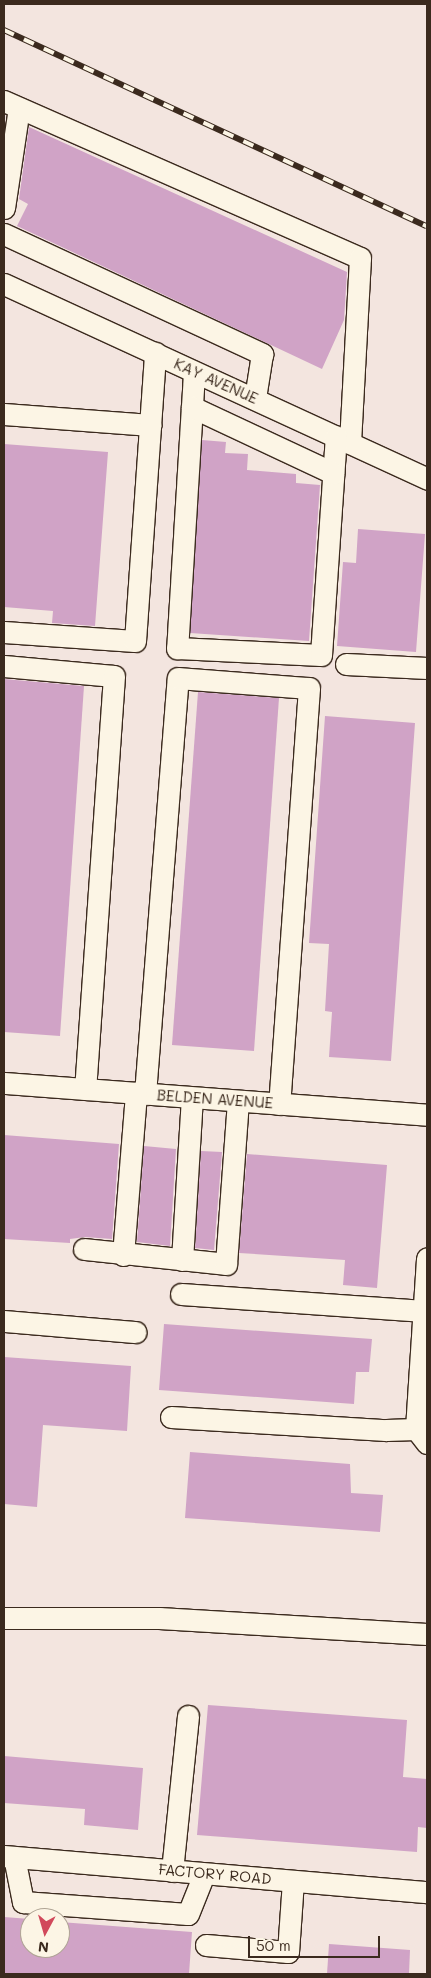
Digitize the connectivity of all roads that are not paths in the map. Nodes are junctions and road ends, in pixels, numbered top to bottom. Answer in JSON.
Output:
{"nodes":[{"id":1,"x":11,"y":104,"type":"edge"},
{"id":2,"x":4,"y":208,"type":"edge"},
{"id":3,"x":4,"y":234,"type":"edge"},
{"id":4,"x":4,"y":284,"type":"edge"},
{"id":5,"x":155,"y":353,"type":"junction"},
{"id":6,"x":194,"y":373,"type":"junction"},
{"id":7,"x":255,"y":398,"type":"junction"},
{"id":8,"x":192,"y":407,"type":"junction"},
{"id":9,"x":4,"y":414,"type":"edge"},
{"id":10,"x":151,"y":425,"type":"junction"},
{"id":11,"x":343,"y":440,"type":"junction"},
{"id":12,"x":333,"y":473,"type":"junction"},
{"id":13,"x":427,"y":479,"type":"edge"},
{"id":14,"x":4,"y":632,"type":"edge"},
{"id":15,"x":346,"y":664,"type":"dead end"},
{"id":16,"x":4,"y":666,"type":"edge"},
{"id":17,"x":427,"y":668,"type":"edge"},
{"id":18,"x":4,"y":1083,"type":"edge"},
{"id":19,"x":84,"y":1089,"type":"junction"},
{"id":20,"x":140,"y":1094,"type":"junction"},
{"id":21,"x":192,"y":1098,"type":"junction"},
{"id":22,"x":238,"y":1102,"type":"junction"},
{"id":23,"x":279,"y":1104,"type":"junction"},
{"id":24,"x":427,"y":1115,"type":"edge"},
{"id":25,"x":84,"y":1249,"type":"dead end"},
{"id":26,"x":123,"y":1255,"type":"junction"},
{"id":27,"x":427,"y":1258,"type":"edge"},
{"id":28,"x":182,"y":1260,"type":"junction"},
{"id":29,"x":181,"y":1294,"type":"dead end"},
{"id":30,"x":424,"y":1311,"type":"junction"},
{"id":31,"x":4,"y":1321,"type":"edge"},
{"id":32,"x":136,"y":1332,"type":"dead end"},
{"id":33,"x":171,"y":1417,"type":"dead end"},
{"id":34,"x":422,"y":1436,"type":"edge"},
{"id":35,"x":4,"y":1618,"type":"edge"},
{"id":36,"x":427,"y":1634,"type":"edge"},
{"id":37,"x":188,"y":1716,"type":"dead end"},
{"id":38,"x":9,"y":1857,"type":"edge"},
{"id":39,"x":172,"y":1871,"type":"junction"},
{"id":40,"x":204,"y":1874,"type":"junction"},
{"id":41,"x":293,"y":1881,"type":"junction"},
{"id":42,"x":427,"y":1892,"type":"edge"},
{"id":43,"x":206,"y":1945,"type":"dead end"}],
"edges":[{"from":1,"to":2,"type":"street"},
{"from":1,"to":11,"type":"street"},
{"from":3,"to":7,"type":"street"},
{"from":4,"to":5,"type":"street","name":"KAY AVENUE"},
{"from":5,"to":6,"type":"street","name":"KAY AVENUE"},
{"from":5,"to":10,"type":"street"},
{"from":6,"to":7,"type":"street","name":"KAY AVENUE"},
{"from":6,"to":8,"type":"street"},
{"from":7,"to":11,"type":"street","name":"KAY AVENUE"},
{"from":8,"to":12,"type":"street"},
{"from":8,"to":12,"type":"street"},
{"from":9,"to":10,"type":"street"},
{"from":10,"to":14,"type":"street"},
{"from":11,"to":12,"type":"street"},
{"from":11,"to":13,"type":"street","name":"KAY AVENUE"},
{"from":15,"to":17,"type":"street"},
{"from":16,"to":19,"type":"street"},
{"from":18,"to":19,"type":"street","name":"BELDEN AVENUE"},
{"from":19,"to":20,"type":"street","name":"BELDEN AVENUE"},
{"from":20,"to":21,"type":"street","name":"BELDEN AVENUE"},
{"from":20,"to":23,"type":"street"},
{"from":20,"to":26,"type":"street"},
{"from":21,"to":22,"type":"street","name":"BELDEN AVENUE"},
{"from":21,"to":28,"type":"street"},
{"from":22,"to":23,"type":"street","name":"BELDEN AVENUE"},
{"from":22,"to":28,"type":"street"},
{"from":23,"to":24,"type":"street","name":"BELDEN AVENUE"},
{"from":25,"to":26,"type":"street"},
{"from":26,"to":28,"type":"street"},
{"from":27,"to":30,"type":"street"},
{"from":29,"to":30,"type":"street"},
{"from":30,"to":34,"type":"street"},
{"from":31,"to":32,"type":"street"},
{"from":33,"to":34,"type":"street"},
{"from":35,"to":36,"type":"street"},
{"from":37,"to":39,"type":"street"},
{"from":38,"to":39,"type":"street","name":"FACTORY ROAD"},
{"from":38,"to":40,"type":"street"},
{"from":39,"to":40,"type":"street","name":"FACTORY ROAD"},
{"from":40,"to":41,"type":"street","name":"FACTORY ROAD"},
{"from":41,"to":42,"type":"street","name":"FACTORY ROAD"},
{"from":41,"to":43,"type":"street"}]}
